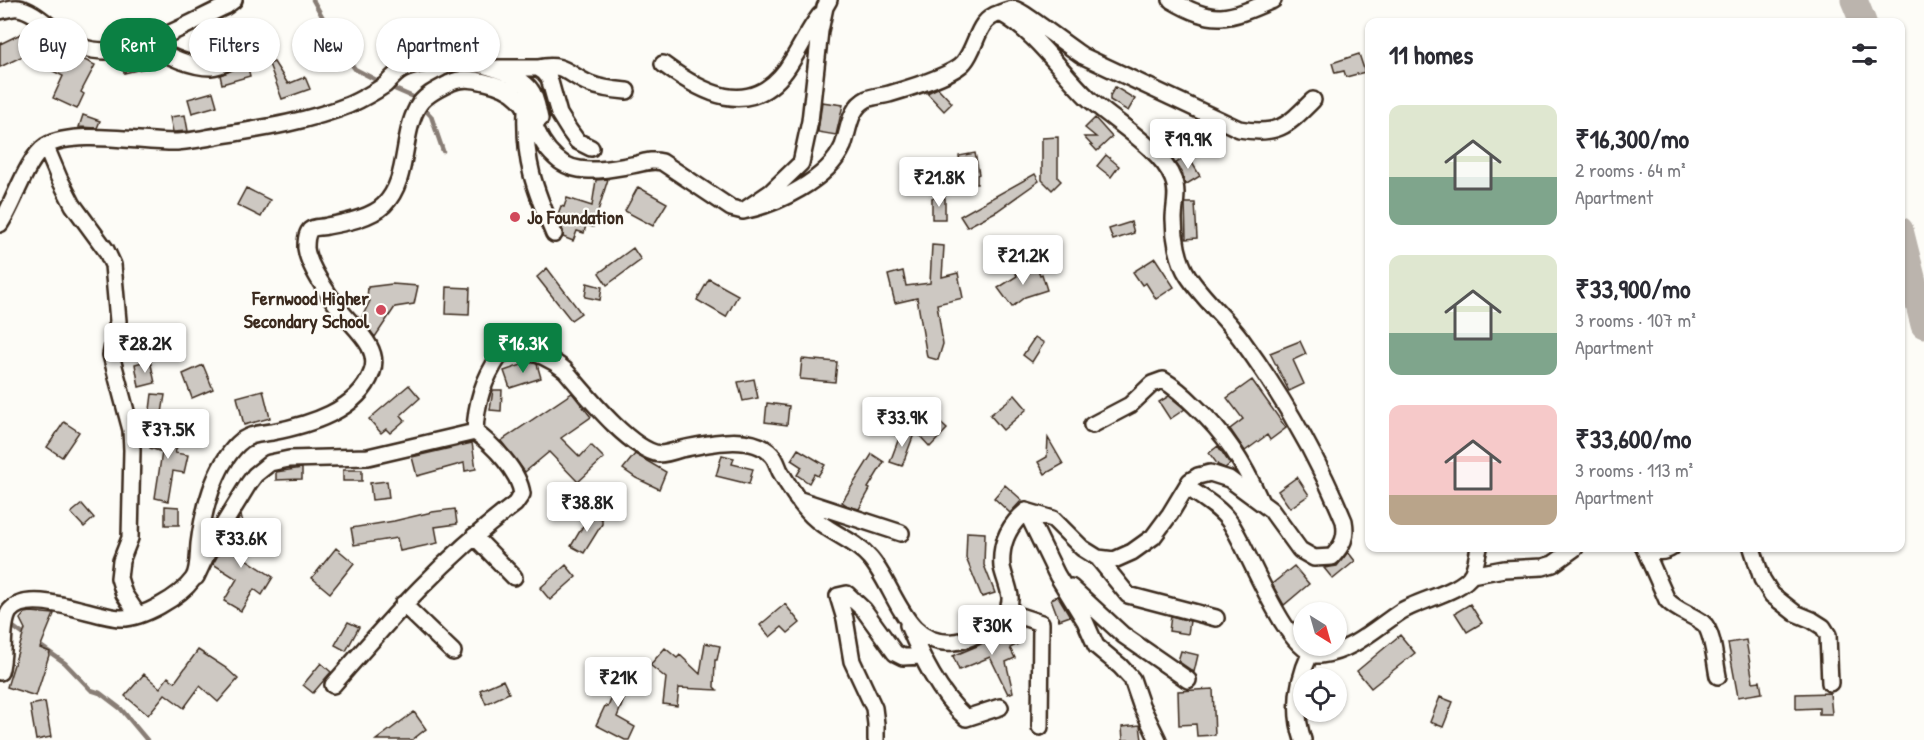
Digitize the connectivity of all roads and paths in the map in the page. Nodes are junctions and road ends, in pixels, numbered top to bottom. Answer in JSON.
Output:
{"nodes":[{"id":1,"x":234,"y":0,"type":"edge"},
{"id":2,"x":1171,"y":0,"type":"edge"},
{"id":3,"x":1273,"y":0,"type":"edge"},
{"id":4,"x":827,"y":4,"type":"edge"},
{"id":5,"x":0,"y":11,"type":"edge"},
{"id":6,"x":1000,"y":13,"type":"junction"},
{"id":7,"x":177,"y":28,"type":"edge"},
{"id":8,"x":100,"y":50,"type":"edge"},
{"id":9,"x":663,"y":64,"type":"dead end"},
{"id":10,"x":500,"y":68,"type":"edge"},
{"id":11,"x":538,"y":68,"type":"junction"},
{"id":12,"x":399,"y":72,"type":"edge"},
{"id":13,"x":500,"y":72,"type":"edge"},
{"id":14,"x":627,"y":91,"type":"dead end"},
{"id":15,"x":1313,"y":100,"type":"dead end"},
{"id":16,"x":526,"y":105,"type":"junction"},
{"id":17,"x":542,"y":140,"type":"junction"},
{"id":18,"x":46,"y":147,"type":"junction"},
{"id":19,"x":591,"y":148,"type":"dead end"},
{"id":20,"x":743,"y":211,"type":"junction"},
{"id":21,"x":0,"y":224,"type":"edge"},
{"id":22,"x":554,"y":234,"type":"dead end"},
{"id":23,"x":1092,"y":425,"type":"dead end"},
{"id":24,"x":475,"y":432,"type":"junction"},
{"id":25,"x":1187,"y":487,"type":"junction"},
{"id":26,"x":797,"y":499,"type":"junction"},
{"id":27,"x":1261,"y":503,"type":"junction"},
{"id":28,"x":1026,"y":511,"type":"junction"},
{"id":29,"x":902,"y":532,"type":"dead end"},
{"id":30,"x":474,"y":536,"type":"junction"},
{"id":31,"x":1478,"y":552,"type":"edge"},
{"id":32,"x":1570,"y":552,"type":"edge"},
{"id":33,"x":1647,"y":552,"type":"edge"},
{"id":34,"x":1753,"y":552,"type":"edge"},
{"id":35,"x":1098,"y":558,"type":"junction"},
{"id":36,"x":1057,"y":575,"type":"junction"},
{"id":37,"x":1471,"y":575,"type":"junction"},
{"id":38,"x":196,"y":577,"type":"junction"},
{"id":39,"x":514,"y":577,"type":"dead end"},
{"id":40,"x":403,"y":604,"type":"junction"},
{"id":41,"x":1006,"y":612,"type":"junction"},
{"id":42,"x":138,"y":615,"type":"junction"},
{"id":43,"x":905,"y":616,"type":"junction"},
{"id":44,"x":1216,"y":618,"type":"dead end"},
{"id":45,"x":1293,"y":636,"type":"edge"},
{"id":46,"x":1347,"y":647,"type":"edge"},
{"id":47,"x":453,"y":652,"type":"dead end"},
{"id":48,"x":921,"y":656,"type":"junction"},
{"id":49,"x":1309,"y":656,"type":"edge"},
{"id":50,"x":0,"y":672,"type":"edge"},
{"id":51,"x":1718,"y":676,"type":"dead end"},
{"id":52,"x":1188,"y":680,"type":"dead end"},
{"id":53,"x":1830,"y":683,"type":"dead end"},
{"id":54,"x":333,"y":685,"type":"dead end"},
{"id":55,"x":1000,"y":707,"type":"dead end"},
{"id":56,"x":1040,"y":727,"type":"dead end"},
{"id":57,"x":876,"y":740,"type":"edge"},
{"id":58,"x":1158,"y":740,"type":"edge"},
{"id":59,"x":1303,"y":740,"type":"edge"}],
"edges":[{"from":1,"to":7,"type":"street"},
{"from":2,"to":3,"type":"street"},
{"from":4,"to":9,"type":"street"},
{"from":4,"to":20,"type":"street"},
{"from":5,"to":8,"type":"street"},
{"from":6,"to":15,"type":"street"},
{"from":6,"to":20,"type":"street"},
{"from":6,"to":27,"type":"street"},
{"from":10,"to":11,"type":"street"},
{"from":11,"to":14,"type":"street"},
{"from":11,"to":19,"type":"street"},
{"from":12,"to":18,"type":"street"},
{"from":13,"to":17,"type":"street"},
{"from":16,"to":17,"type":"street"},
{"from":16,"to":22,"type":"street"},
{"from":16,"to":38,"type":"street"},
{"from":17,"to":20,"type":"street"},
{"from":18,"to":21,"type":"street"},
{"from":18,"to":42,"type":"street"},
{"from":23,"to":27,"type":"street"},
{"from":24,"to":26,"type":"street"},
{"from":24,"to":30,"type":"street"},
{"from":24,"to":38,"type":"street"},
{"from":25,"to":27,"type":"street"},
{"from":25,"to":35,"type":"street"},
{"from":25,"to":45,"type":"street"},
{"from":26,"to":29,"type":"street"},
{"from":26,"to":43,"type":"street"},
{"from":28,"to":35,"type":"street"},
{"from":28,"to":36,"type":"street"},
{"from":28,"to":41,"type":"street"},
{"from":30,"to":39,"type":"street"},
{"from":30,"to":40,"type":"street"},
{"from":31,"to":37,"type":"street"},
{"from":32,"to":37,"type":"street"},
{"from":33,"to":51,"type":"street"},
{"from":34,"to":53,"type":"street"},
{"from":35,"to":44,"type":"street"},
{"from":36,"to":52,"type":"street"},
{"from":36,"to":58,"type":"street"},
{"from":37,"to":46,"type":"street"},
{"from":38,"to":42,"type":"street"},
{"from":40,"to":47,"type":"street"},
{"from":40,"to":54,"type":"street"},
{"from":41,"to":43,"type":"street"},
{"from":41,"to":56,"type":"street"},
{"from":42,"to":50,"type":"street"},
{"from":43,"to":48,"type":"street"},
{"from":48,"to":55,"type":"street"},
{"from":48,"to":57,"type":"street"},
{"from":49,"to":59,"type":"street"}]}
